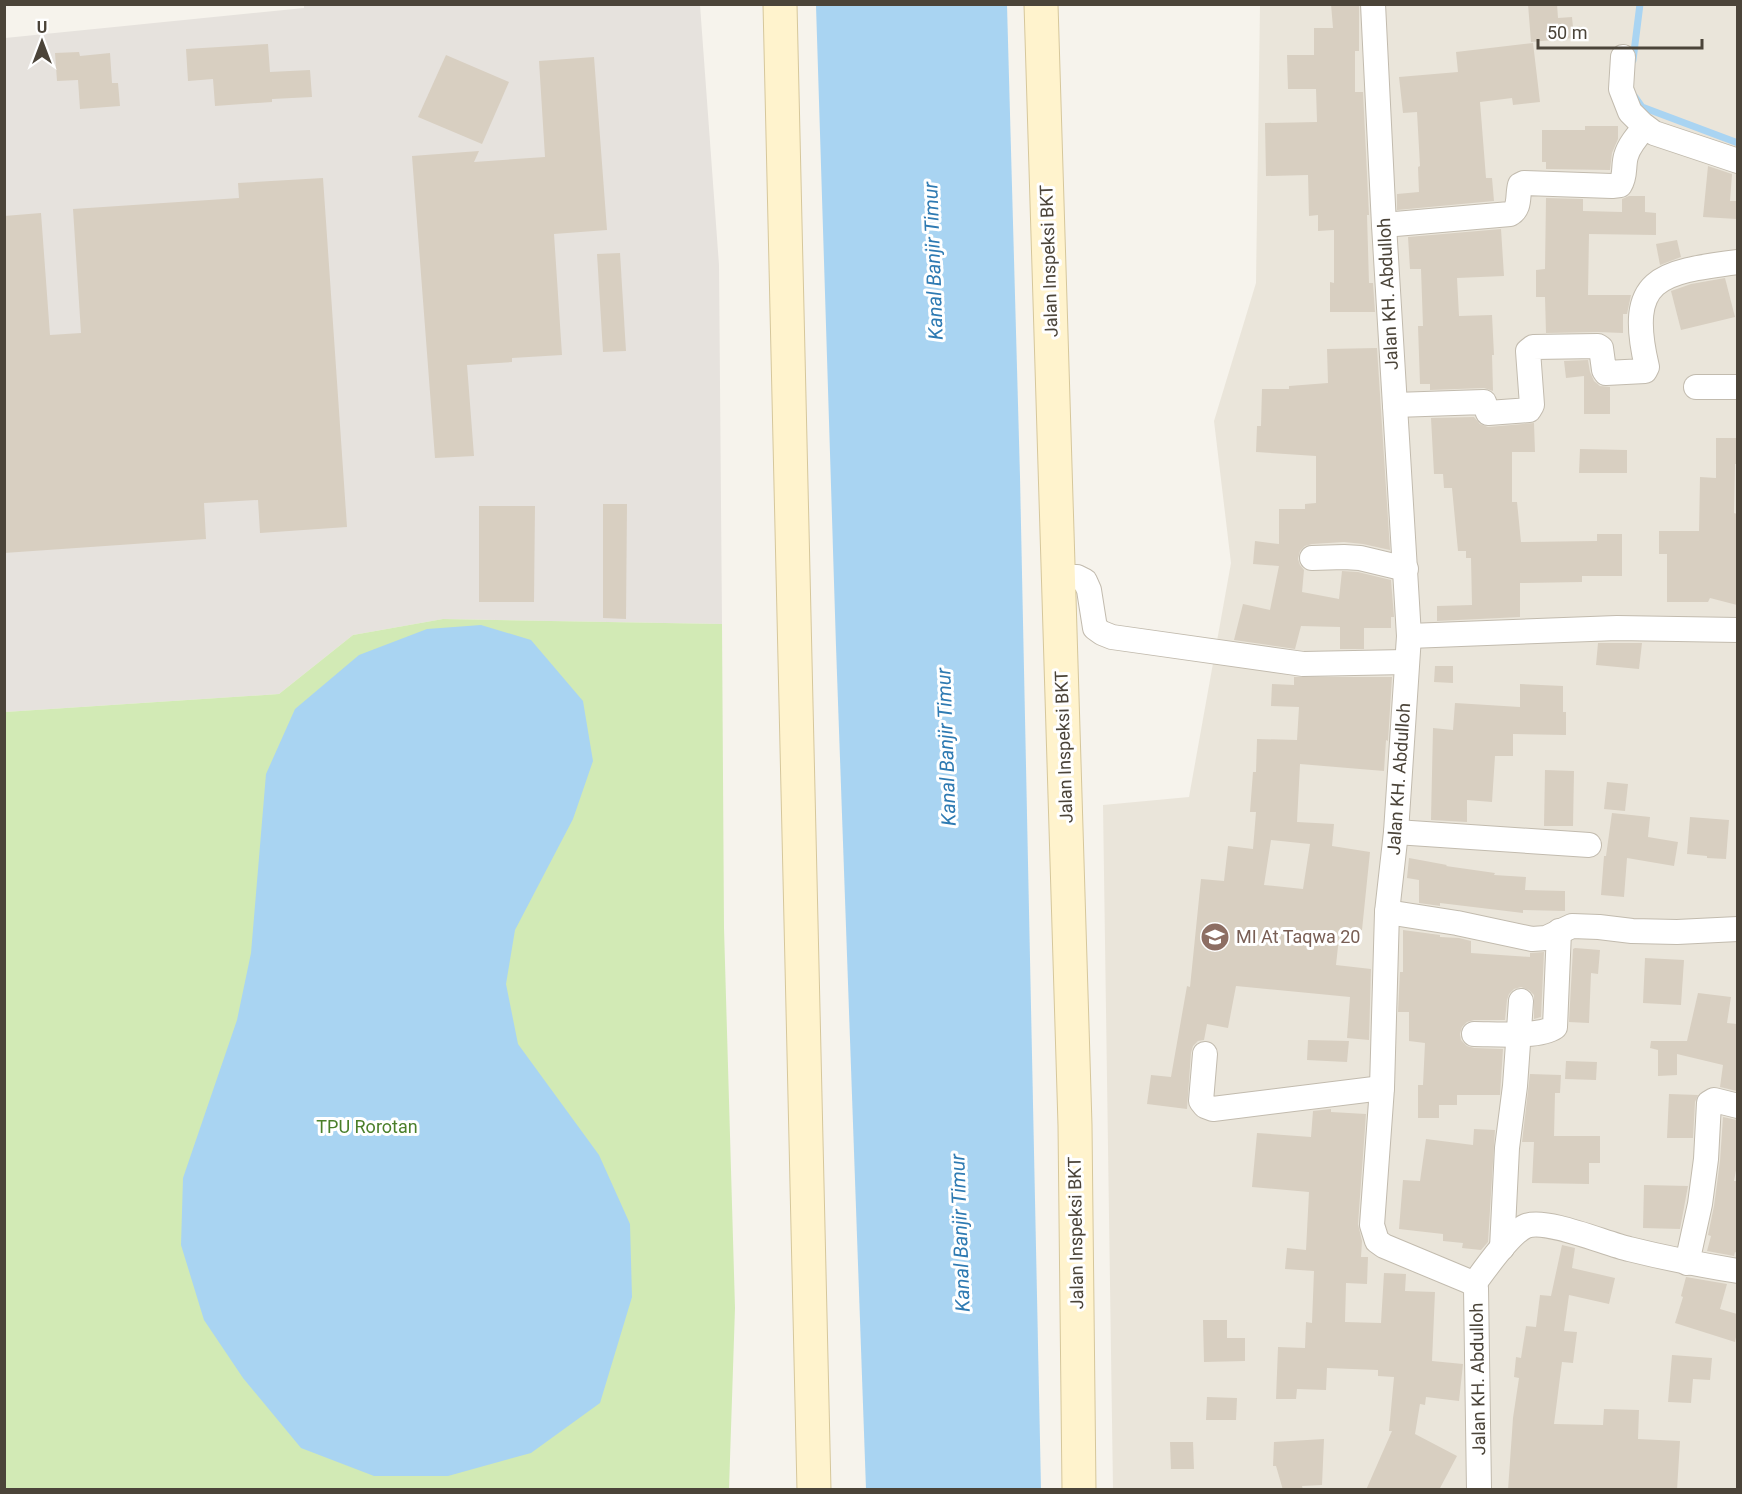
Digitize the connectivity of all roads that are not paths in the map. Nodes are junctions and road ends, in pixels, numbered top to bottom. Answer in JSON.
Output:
{"nodes":[{"id":1,"x":780,"y":4,"type":"edge"},
{"id":2,"x":1041,"y":4,"type":"edge"},
{"id":3,"x":1373,"y":4,"type":"edge"},
{"id":4,"x":1623,"y":57,"type":"dead end"},
{"id":5,"x":1645,"y":127,"type":"junction"},
{"id":6,"x":1737,"y":161,"type":"edge"},
{"id":7,"x":1384,"y":225,"type":"junction"},
{"id":8,"x":1737,"y":262,"type":"edge"},
{"id":9,"x":1696,"y":387,"type":"dead end"},
{"id":10,"x":1737,"y":387,"type":"edge"},
{"id":11,"x":1395,"y":405,"type":"junction"},
{"id":12,"x":1312,"y":558,"type":"dead end"},
{"id":13,"x":1406,"y":569,"type":"junction"},
{"id":14,"x":1058,"y":577,"type":"junction"},
{"id":15,"x":1737,"y":630,"type":"edge"},
{"id":16,"x":1409,"y":636,"type":"junction"},
{"id":17,"x":1406,"y":662,"type":"junction"},
{"id":18,"x":1396,"y":832,"type":"junction"},
{"id":19,"x":1589,"y":845,"type":"dead end"},
{"id":20,"x":1387,"y":912,"type":"junction"},
{"id":21,"x":1737,"y":929,"type":"edge"},
{"id":22,"x":1559,"y":931,"type":"junction"},
{"id":23,"x":1521,"y":1001,"type":"dead end"},
{"id":24,"x":1474,"y":1034,"type":"dead end"},
{"id":25,"x":1518,"y":1034,"type":"junction"},
{"id":26,"x":1205,"y":1054,"type":"dead end"},
{"id":27,"x":1382,"y":1088,"type":"junction"},
{"id":28,"x":1737,"y":1106,"type":"edge"},
{"id":29,"x":1502,"y":1248,"type":"junction"},
{"id":30,"x":1687,"y":1263,"type":"junction"},
{"id":31,"x":1737,"y":1271,"type":"edge"},
{"id":32,"x":1474,"y":1284,"type":"junction"},
{"id":33,"x":814,"y":1490,"type":"edge"},
{"id":34,"x":1079,"y":1490,"type":"edge"},
{"id":35,"x":1479,"y":1490,"type":"edge"}],
"edges":[{"from":1,"to":33,"type":"street"},
{"from":2,"to":14,"type":"street","name":"Jalan Inspeksi BKT"},
{"from":3,"to":7,"type":"street","name":"Jalan KH. Abdulloh"},
{"from":4,"to":5,"type":"street"},
{"from":5,"to":6,"type":"street"},
{"from":5,"to":7,"type":"street"},
{"from":7,"to":11,"type":"street","name":"Jalan KH. Abdulloh"},
{"from":8,"to":11,"type":"street"},
{"from":9,"to":10,"type":"street"},
{"from":11,"to":13,"type":"street","name":"Jalan KH. Abdulloh"},
{"from":12,"to":13,"type":"street"},
{"from":13,"to":16,"type":"street","name":"Jalan KH. Abdulloh"},
{"from":14,"to":17,"type":"street"},
{"from":14,"to":34,"type":"street","name":"Jalan Inspeksi BKT"},
{"from":15,"to":16,"type":"street"},
{"from":16,"to":17,"type":"street","name":"Jalan KH. Abdulloh"},
{"from":17,"to":18,"type":"street","name":"Jalan KH. Abdulloh"},
{"from":18,"to":19,"type":"street"},
{"from":18,"to":20,"type":"street","name":"Jalan KH. Abdulloh"},
{"from":20,"to":22,"type":"street"},
{"from":20,"to":27,"type":"street","name":"Jalan KH. Abdulloh"},
{"from":21,"to":22,"type":"street"},
{"from":22,"to":25,"type":"street"},
{"from":23,"to":25,"type":"street"},
{"from":24,"to":25,"type":"street"},
{"from":25,"to":29,"type":"street"},
{"from":26,"to":27,"type":"street"},
{"from":27,"to":32,"type":"street","name":"Jalan KH. Abdulloh"},
{"from":28,"to":30,"type":"street"},
{"from":29,"to":30,"type":"street"},
{"from":29,"to":32,"type":"street"},
{"from":30,"to":31,"type":"street"},
{"from":32,"to":35,"type":"street","name":"Jalan KH. Abdulloh"}]}
